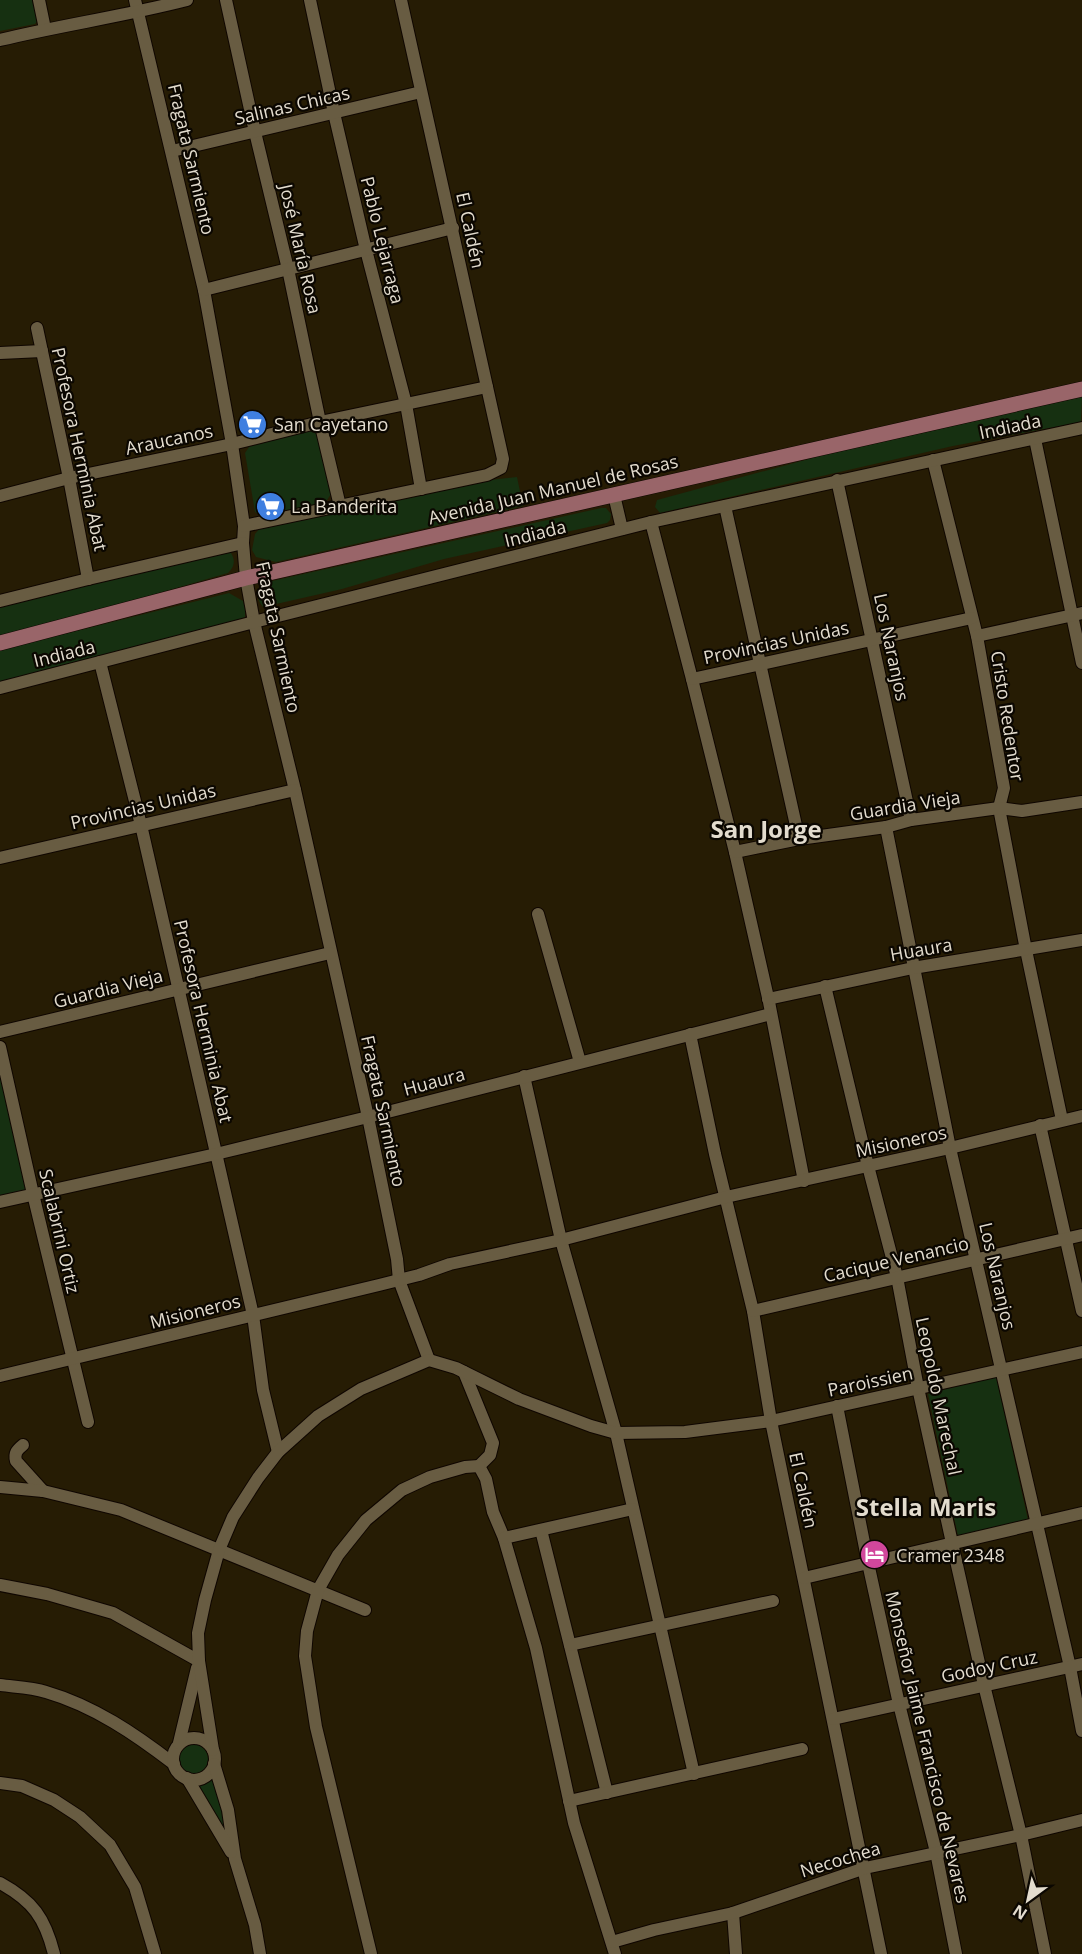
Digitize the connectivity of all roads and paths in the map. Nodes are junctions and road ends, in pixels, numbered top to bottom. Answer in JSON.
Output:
{"nodes":[{"id":1,"x":39,"y":0,"type":"edge"},
{"id":2,"x":187,"y":0,"type":"edge"},
{"id":3,"x":226,"y":0,"type":"edge"},
{"id":4,"x":310,"y":0,"type":"edge"},
{"id":5,"x":401,"y":0,"type":"edge"},
{"id":6,"x":137,"y":6,"type":"edge"},
{"id":7,"x":45,"y":29,"type":"junction"},
{"id":8,"x":0,"y":40,"type":"edge"},
{"id":9,"x":421,"y":92,"type":"junction"},
{"id":10,"x":334,"y":114,"type":"junction"},
{"id":11,"x":255,"y":132,"type":"junction"},
{"id":12,"x":172,"y":151,"type":"junction"},
{"id":13,"x":453,"y":228,"type":"junction"},
{"id":14,"x":366,"y":250,"type":"junction"},
{"id":15,"x":288,"y":269,"type":"junction"},
{"id":16,"x":204,"y":290,"type":"junction"},
{"id":17,"x":37,"y":327,"type":"dead end"},
{"id":18,"x":42,"y":351,"type":"junction"},
{"id":19,"x":0,"y":353,"type":"edge"},
{"id":20,"x":487,"y":387,"type":"junction"},
{"id":21,"x":1082,"y":389,"type":"edge"},
{"id":22,"x":406,"y":404,"type":"junction"},
{"id":23,"x":320,"y":422,"type":"junction"},
{"id":24,"x":1082,"y":428,"type":"edge"},
{"id":25,"x":1035,"y":439,"type":"junction"},
{"id":26,"x":232,"y":444,"type":"junction"},
{"id":27,"x":933,"y":460,"type":"junction"},
{"id":28,"x":69,"y":478,"type":"junction"},
{"id":29,"x":837,"y":480,"type":"junction"},
{"id":30,"x":421,"y":489,"type":"junction"},
{"id":31,"x":614,"y":495,"type":"junction"},
{"id":32,"x":0,"y":496,"type":"edge"},
{"id":33,"x":340,"y":506,"type":"junction"},
{"id":34,"x":725,"y":506,"type":"junction"},
{"id":35,"x":651,"y":522,"type":"junction"},
{"id":36,"x":244,"y":526,"type":"junction"},
{"id":37,"x":622,"y":530,"type":"junction"},
{"id":38,"x":243,"y":543,"type":"junction"},
{"id":39,"x":246,"y":578,"type":"junction"},
{"id":40,"x":88,"y":579,"type":"junction"},
{"id":41,"x":0,"y":601,"type":"edge"},
{"id":42,"x":1077,"y":614,"type":"edge"},
{"id":43,"x":972,"y":618,"type":"junction"},
{"id":44,"x":254,"y":622,"type":"junction"},
{"id":45,"x":977,"y":636,"type":"junction"},
{"id":46,"x":872,"y":640,"type":"junction"},
{"id":47,"x":0,"y":643,"type":"edge"},
{"id":48,"x":99,"y":662,"type":"junction"},
{"id":49,"x":1082,"y":663,"type":"edge"},
{"id":50,"x":760,"y":664,"type":"junction"},
{"id":51,"x":692,"y":679,"type":"junction"},
{"id":52,"x":0,"y":688,"type":"edge"},
{"id":53,"x":295,"y":790,"type":"junction"},
{"id":54,"x":1082,"y":802,"type":"edge"},
{"id":55,"x":999,"y":808,"type":"junction"},
{"id":56,"x":911,"y":820,"type":"junction"},
{"id":57,"x":141,"y":825,"type":"junction"},
{"id":58,"x":886,"y":827,"type":"junction"},
{"id":59,"x":799,"y":838,"type":"junction"},
{"id":60,"x":735,"y":852,"type":"junction"},
{"id":61,"x":0,"y":858,"type":"edge"},
{"id":62,"x":538,"y":914,"type":"dead end"},
{"id":63,"x":1082,"y":940,"type":"edge"},
{"id":64,"x":1026,"y":950,"type":"junction"},
{"id":65,"x":330,"y":953,"type":"junction"},
{"id":66,"x":913,"y":968,"type":"junction"},
{"id":67,"x":825,"y":986,"type":"junction"},
{"id":68,"x":178,"y":989,"type":"junction"},
{"id":69,"x":768,"y":999,"type":"junction"},
{"id":70,"x":771,"y":1014,"type":"junction"},
{"id":71,"x":0,"y":1032,"type":"edge"},
{"id":72,"x":690,"y":1034,"type":"junction"},
{"id":73,"x":0,"y":1047,"type":"edge"},
{"id":74,"x":580,"y":1062,"type":"junction"},
{"id":75,"x":524,"y":1076,"type":"junction"},
{"id":76,"x":1082,"y":1116,"type":"edge"},
{"id":77,"x":368,"y":1117,"type":"junction"},
{"id":78,"x":1062,"y":1120,"type":"junction"},
{"id":79,"x":1040,"y":1125,"type":"junction"},
{"id":80,"x":950,"y":1148,"type":"junction"},
{"id":81,"x":216,"y":1154,"type":"junction"},
{"id":82,"x":868,"y":1166,"type":"junction"},
{"id":83,"x":804,"y":1181,"type":"junction"},
{"id":84,"x":33,"y":1194,"type":"junction"},
{"id":85,"x":726,"y":1197,"type":"junction"},
{"id":86,"x":0,"y":1202,"type":"edge"},
{"id":87,"x":1082,"y":1235,"type":"edge"},
{"id":88,"x":561,"y":1239,"type":"junction"},
{"id":89,"x":1066,"y":1239,"type":"junction"},
{"id":90,"x":976,"y":1259,"type":"junction"},
{"id":91,"x":897,"y":1277,"type":"junction"},
{"id":92,"x":399,"y":1280,"type":"junction"},
{"id":93,"x":753,"y":1311,"type":"junction"},
{"id":94,"x":1082,"y":1311,"type":"edge"},
{"id":95,"x":253,"y":1315,"type":"junction"},
{"id":96,"x":1082,"y":1352,"type":"edge"},
{"id":97,"x":72,"y":1359,"type":"junction"},
{"id":98,"x":429,"y":1360,"type":"junction"},
{"id":99,"x":1002,"y":1370,"type":"junction"},
{"id":100,"x":464,"y":1372,"type":"junction"},
{"id":101,"x":0,"y":1376,"type":"edge"},
{"id":102,"x":918,"y":1388,"type":"junction"},
{"id":103,"x":837,"y":1406,"type":"junction"},
{"id":104,"x":771,"y":1421,"type":"junction"},
{"id":105,"x":88,"y":1422,"type":"dead end"},
{"id":106,"x":616,"y":1433,"type":"junction"},
{"id":107,"x":23,"y":1445,"type":"dead end"},
{"id":108,"x":278,"y":1452,"type":"junction"},
{"id":109,"x":479,"y":1466,"type":"junction"},
{"id":110,"x":0,"y":1486,"type":"edge"},
{"id":111,"x":43,"y":1491,"type":"junction"},
{"id":112,"x":633,"y":1509,"type":"junction"},
{"id":113,"x":1082,"y":1513,"type":"edge"},
{"id":114,"x":1036,"y":1524,"type":"junction"},
{"id":115,"x":541,"y":1530,"type":"junction"},
{"id":116,"x":504,"y":1538,"type":"junction"},
{"id":117,"x":952,"y":1544,"type":"junction"},
{"id":118,"x":219,"y":1550,"type":"junction"},
{"id":119,"x":868,"y":1563,"type":"junction"},
{"id":120,"x":804,"y":1578,"type":"junction"},
{"id":121,"x":0,"y":1585,"type":"edge"},
{"id":122,"x":318,"y":1590,"type":"junction"},
{"id":123,"x":773,"y":1601,"type":"dead end"},
{"id":124,"x":365,"y":1610,"type":"dead end"},
{"id":125,"x":660,"y":1625,"type":"junction"},
{"id":126,"x":570,"y":1645,"type":"junction"},
{"id":127,"x":199,"y":1661,"type":"junction"},
{"id":128,"x":1076,"y":1665,"type":"edge"},
{"id":129,"x":0,"y":1685,"type":"edge"},
{"id":130,"x":984,"y":1685,"type":"junction"},
{"id":131,"x":899,"y":1704,"type":"junction"},
{"id":132,"x":833,"y":1719,"type":"junction"},
{"id":133,"x":1082,"y":1731,"type":"edge"},
{"id":134,"x":802,"y":1749,"type":"dead end"},
{"id":135,"x":213,"y":1750,"type":"junction"},
{"id":136,"x":172,"y":1754,"type":"junction"},
{"id":137,"x":214,"y":1764,"type":"junction"},
{"id":138,"x":694,"y":1774,"type":"junction"},
{"id":139,"x":187,"y":1778,"type":"junction"},
{"id":140,"x":0,"y":1783,"type":"edge"},
{"id":141,"x":607,"y":1793,"type":"junction"},
{"id":142,"x":569,"y":1801,"type":"junction"},
{"id":143,"x":1082,"y":1820,"type":"edge"},
{"id":144,"x":1021,"y":1835,"type":"junction"},
{"id":145,"x":936,"y":1852,"type":"junction"},
{"id":146,"x":235,"y":1859,"type":"junction"},
{"id":147,"x":865,"y":1868,"type":"junction"},
{"id":148,"x":0,"y":1883,"type":"edge"},
{"id":149,"x":733,"y":1913,"type":"junction"},
{"id":150,"x":613,"y":1948,"type":"edge"},
{"id":151,"x":367,"y":1953,"type":"edge"},
{"id":152,"x":54,"y":1954,"type":"edge"},
{"id":153,"x":155,"y":1954,"type":"edge"},
{"id":154,"x":260,"y":1954,"type":"edge"},
{"id":155,"x":736,"y":1954,"type":"edge"},
{"id":156,"x":881,"y":1954,"type":"edge"},
{"id":157,"x":956,"y":1954,"type":"edge"},
{"id":158,"x":1045,"y":1954,"type":"edge"}],
"edges":[{"from":1,"to":7,"type":"street"},
{"from":2,"to":6,"type":"street"},
{"from":3,"to":11,"type":"street","name":"José María Rosa"},
{"from":4,"to":10,"type":"street","name":"Pablo Lejarraga"},
{"from":5,"to":9,"type":"street","name":"El Caldén"},
{"from":6,"to":7,"type":"street"},
{"from":6,"to":12,"type":"street","name":"Fragata Sarmiento"},
{"from":7,"to":8,"type":"street"},
{"from":9,"to":10,"type":"street","name":"Salinas Chicas"},
{"from":9,"to":13,"type":"street","name":"El Caldén"},
{"from":10,"to":11,"type":"street","name":"Salinas Chicas"},
{"from":10,"to":14,"type":"street","name":"Pablo Lejarraga"},
{"from":11,"to":12,"type":"street","name":"Salinas Chicas"},
{"from":11,"to":15,"type":"street","name":"José María Rosa"},
{"from":12,"to":16,"type":"street","name":"Fragata Sarmiento"},
{"from":13,"to":14,"type":"street"},
{"from":13,"to":20,"type":"street","name":"El Caldén"},
{"from":14,"to":15,"type":"street"},
{"from":14,"to":22,"type":"street","name":"Pablo Lejarraga"},
{"from":15,"to":16,"type":"street"},
{"from":15,"to":23,"type":"street","name":"José María Rosa"},
{"from":16,"to":26,"type":"street","name":"Fragata Sarmiento"},
{"from":17,"to":18,"type":"street","name":"Profesora Herminia Abat"},
{"from":18,"to":19,"type":"street"},
{"from":18,"to":28,"type":"street","name":"Profesora Herminia Abat"},
{"from":20,"to":22,"type":"street","name":"Araucanos"},
{"from":20,"to":30,"type":"street","name":"El Caldén"},
{"from":21,"to":31,"type":"main road","name":"Avenida Juan Manuel de Rosas"},
{"from":22,"to":23,"type":"street","name":"Araucanos"},
{"from":22,"to":30,"type":"street","name":"Pablo Lejarraga"},
{"from":23,"to":26,"type":"street","name":"Araucanos"},
{"from":23,"to":33,"type":"street","name":"José María Rosa"},
{"from":24,"to":25,"type":"street","name":"Indiada"},
{"from":25,"to":27,"type":"street","name":"Indiada"},
{"from":25,"to":42,"type":"street"},
{"from":26,"to":28,"type":"street","name":"Araucanos"},
{"from":26,"to":36,"type":"street","name":"Fragata Sarmiento"},
{"from":27,"to":29,"type":"street","name":"Indiada"},
{"from":27,"to":43,"type":"street","name":"Cristo Redentor"},
{"from":28,"to":32,"type":"street","name":"Araucanos"},
{"from":28,"to":40,"type":"street","name":"Profesora Herminia Abat"},
{"from":29,"to":34,"type":"street","name":"Indiada"},
{"from":29,"to":46,"type":"street","name":"Los Naranjos"},
{"from":30,"to":33,"type":"street"},
{"from":31,"to":37,"type":"street"},
{"from":31,"to":39,"type":"main road","name":"Avenida Juan Manuel de Rosas"},
{"from":33,"to":36,"type":"street"},
{"from":34,"to":35,"type":"street","name":"Indiada"},
{"from":34,"to":50,"type":"street"},
{"from":35,"to":37,"type":"street","name":"Indiada"},
{"from":35,"to":51,"type":"street"},
{"from":36,"to":38,"type":"street","name":"Fragata Sarmiento"},
{"from":37,"to":44,"type":"street","name":"Indiada"},
{"from":38,"to":39,"type":"street","name":"Fragata Sarmiento"},
{"from":38,"to":40,"type":"street"},
{"from":39,"to":44,"type":"street","name":"Fragata Sarmiento"},
{"from":39,"to":47,"type":"main road","name":"Avenida Juan Manuel de Rosas"},
{"from":40,"to":41,"type":"street"},
{"from":42,"to":45,"type":"street"},
{"from":42,"to":49,"type":"street"},
{"from":43,"to":45,"type":"street","name":"Cristo Redentor"},
{"from":43,"to":46,"type":"street","name":"Provincias Unidas"},
{"from":44,"to":48,"type":"street","name":"Indiada"},
{"from":44,"to":53,"type":"street","name":"Fragata Sarmiento"},
{"from":45,"to":55,"type":"street","name":"Cristo Redentor"},
{"from":46,"to":50,"type":"street","name":"Provincias Unidas"},
{"from":46,"to":56,"type":"street","name":"Los Naranjos"},
{"from":48,"to":52,"type":"street","name":"Indiada"},
{"from":48,"to":57,"type":"street","name":"Profesora Herminia Abat"},
{"from":50,"to":51,"type":"street","name":"Provincias Unidas"},
{"from":50,"to":59,"type":"street"},
{"from":51,"to":60,"type":"street"},
{"from":53,"to":57,"type":"street","name":"Provincias Unidas"},
{"from":53,"to":65,"type":"street","name":"Fragata Sarmiento"},
{"from":54,"to":55,"type":"street","name":"Guardia Vieja"},
{"from":55,"to":56,"type":"street","name":"Guardia Vieja"},
{"from":55,"to":64,"type":"street","name":"Cristo Redentor"},
{"from":56,"to":58,"type":"street","name":"Guardia Vieja"},
{"from":57,"to":61,"type":"street","name":"Provincias Unidas"},
{"from":57,"to":68,"type":"street","name":"Profesora Herminia Abat"},
{"from":58,"to":59,"type":"street","name":"Guardia Vieja"},
{"from":58,"to":66,"type":"street","name":"Los Naranjos"},
{"from":59,"to":60,"type":"street","name":"Guardia Vieja"},
{"from":60,"to":69,"type":"street"},
{"from":62,"to":74,"type":"street"},
{"from":63,"to":64,"type":"street","name":"Huaura"},
{"from":64,"to":66,"type":"street","name":"Huaura"},
{"from":64,"to":78,"type":"street","name":"Cristo Redentor"},
{"from":65,"to":68,"type":"street","name":"Guardia Vieja"},
{"from":65,"to":77,"type":"street","name":"Fragata Sarmiento"},
{"from":66,"to":67,"type":"street","name":"Huaura"},
{"from":66,"to":80,"type":"street","name":"Los Naranjos"},
{"from":67,"to":69,"type":"street","name":"Huaura"},
{"from":67,"to":82,"type":"street","name":"Leopoldo Marechal"},
{"from":68,"to":71,"type":"street","name":"Guardia Vieja"},
{"from":68,"to":81,"type":"street","name":"Profesora Herminia Abat"},
{"from":69,"to":70,"type":"street"},
{"from":70,"to":72,"type":"street","name":"Huaura"},
{"from":70,"to":83,"type":"street"},
{"from":72,"to":74,"type":"street","name":"Huaura"},
{"from":72,"to":85,"type":"street","name":"El Caldén"},
{"from":73,"to":84,"type":"street","name":"Scalabrini Ortiz"},
{"from":74,"to":75,"type":"street","name":"Huaura"},
{"from":75,"to":77,"type":"street","name":"Huaura"},
{"from":75,"to":88,"type":"street"},
{"from":76,"to":78,"type":"street","name":"Misioneros"},
{"from":77,"to":81,"type":"street","name":"Huaura"},
{"from":77,"to":92,"type":"street","name":"Fragata Sarmiento"},
{"from":78,"to":79,"type":"street","name":"Misioneros"},
{"from":79,"to":80,"type":"street","name":"Misioneros"},
{"from":79,"to":89,"type":"street"},
{"from":80,"to":82,"type":"street","name":"Misioneros"},
{"from":80,"to":90,"type":"street","name":"Los Naranjos"},
{"from":81,"to":84,"type":"street","name":"Huaura"},
{"from":81,"to":95,"type":"street","name":"Profesora Herminia Abat"},
{"from":82,"to":83,"type":"street","name":"Misioneros"},
{"from":82,"to":91,"type":"street","name":"Leopoldo Marechal"},
{"from":83,"to":85,"type":"street","name":"Misioneros"},
{"from":84,"to":86,"type":"street","name":"Huaura"},
{"from":84,"to":97,"type":"street","name":"Scalabrini Ortiz"},
{"from":85,"to":88,"type":"street","name":"Misioneros"},
{"from":85,"to":93,"type":"street","name":"El Caldén"},
{"from":87,"to":89,"type":"street","name":"Cacique Venancio"},
{"from":88,"to":92,"type":"street","name":"Misioneros"},
{"from":88,"to":106,"type":"street"},
{"from":89,"to":90,"type":"street","name":"Cacique Venancio"},
{"from":89,"to":94,"type":"street"},
{"from":90,"to":91,"type":"street","name":"Cacique Venancio"},
{"from":90,"to":99,"type":"street","name":"Los Naranjos"},
{"from":91,"to":93,"type":"street","name":"Cacique Venancio"},
{"from":91,"to":102,"type":"street","name":"Leopoldo Marechal"},
{"from":92,"to":95,"type":"street","name":"Misioneros"},
{"from":92,"to":98,"type":"street","name":"Fragata Sarmiento"},
{"from":93,"to":104,"type":"street","name":"El Caldén"},
{"from":95,"to":97,"type":"street","name":"Misioneros"},
{"from":95,"to":108,"type":"street","name":"Profesora Herminia Abat"},
{"from":96,"to":99,"type":"street","name":"Paroissien"},
{"from":97,"to":101,"type":"street","name":"Misioneros"},
{"from":97,"to":105,"type":"street","name":"Scalabrini Ortiz"},
{"from":98,"to":100,"type":"street","name":"Paroissien"},
{"from":98,"to":108,"type":"street"},
{"from":99,"to":102,"type":"street","name":"Paroissien"},
{"from":99,"to":114,"type":"street","name":"Los Naranjos"},
{"from":100,"to":106,"type":"street","name":"Paroissien"},
{"from":100,"to":109,"type":"street"},
{"from":102,"to":103,"type":"street","name":"Paroissien"},
{"from":102,"to":117,"type":"street","name":"Leopoldo Marechal"},
{"from":103,"to":104,"type":"street","name":"Paroissien"},
{"from":103,"to":119,"type":"street","name":"Monseñor Jaime Francisco de Nevares"},
{"from":104,"to":106,"type":"street","name":"Paroissien"},
{"from":104,"to":120,"type":"street","name":"El Caldén"},
{"from":106,"to":112,"type":"street"},
{"from":107,"to":111,"type":"street"},
{"from":108,"to":118,"type":"street"},
{"from":109,"to":116,"type":"street"},
{"from":109,"to":122,"type":"street"},
{"from":110,"to":111,"type":"street"},
{"from":111,"to":118,"type":"street"},
{"from":112,"to":115,"type":"street"},
{"from":112,"to":125,"type":"street"},
{"from":113,"to":114,"type":"street"},
{"from":114,"to":117,"type":"street"},
{"from":114,"to":128,"type":"street","name":"Los Naranjos"},
{"from":115,"to":116,"type":"street"},
{"from":115,"to":126,"type":"street"},
{"from":116,"to":142,"type":"street"},
{"from":117,"to":119,"type":"street"},
{"from":117,"to":130,"type":"street","name":"Leopoldo Marechal"},
{"from":118,"to":122,"type":"street"},
{"from":118,"to":127,"type":"street"},
{"from":119,"to":120,"type":"street"},
{"from":119,"to":131,"type":"street","name":"Monseñor Jaime Francisco de Nevares"},
{"from":120,"to":132,"type":"street","name":"El Caldén"},
{"from":121,"to":127,"type":"street"},
{"from":122,"to":124,"type":"street"},
{"from":122,"to":151,"type":"street"},
{"from":123,"to":125,"type":"street"},
{"from":125,"to":126,"type":"street"},
{"from":125,"to":138,"type":"street"},
{"from":126,"to":141,"type":"street"},
{"from":127,"to":135,"type":"street"},
{"from":127,"to":136,"type":"street"},
{"from":128,"to":130,"type":"street","name":"Godoy Cruz"},
{"from":128,"to":133,"type":"street","name":"Los Naranjos"},
{"from":129,"to":136,"type":"street"},
{"from":130,"to":131,"type":"street","name":"Godoy Cruz"},
{"from":130,"to":144,"type":"street","name":"Leopoldo Marechal"},
{"from":131,"to":132,"type":"street","name":"Godoy Cruz"},
{"from":131,"to":145,"type":"street","name":"Monseñor Jaime Francisco de Nevares"},
{"from":132,"to":147,"type":"street","name":"El Caldén"},
{"from":134,"to":138,"type":"street"},
{"from":135,"to":136,"type":"street"},
{"from":135,"to":137,"type":"street"},
{"from":136,"to":139,"type":"street"},
{"from":137,"to":139,"type":"street"},
{"from":137,"to":146,"type":"street"},
{"from":138,"to":141,"type":"street"},
{"from":139,"to":146,"type":"street"},
{"from":140,"to":153,"type":"street"},
{"from":141,"to":142,"type":"street"},
{"from":142,"to":150,"type":"street"},
{"from":143,"to":144,"type":"street","name":"Necochea"},
{"from":144,"to":145,"type":"street","name":"Necochea"},
{"from":144,"to":158,"type":"street","name":"Leopoldo Marechal"},
{"from":145,"to":147,"type":"street","name":"Necochea"},
{"from":145,"to":157,"type":"street","name":"Monseñor Jaime Francisco de Nevares"},
{"from":146,"to":154,"type":"street"},
{"from":147,"to":149,"type":"street","name":"Necochea"},
{"from":147,"to":156,"type":"street","name":"El Caldén"},
{"from":148,"to":152,"type":"street"},
{"from":149,"to":150,"type":"street","name":"Necochea"},
{"from":149,"to":155,"type":"street"}]}
